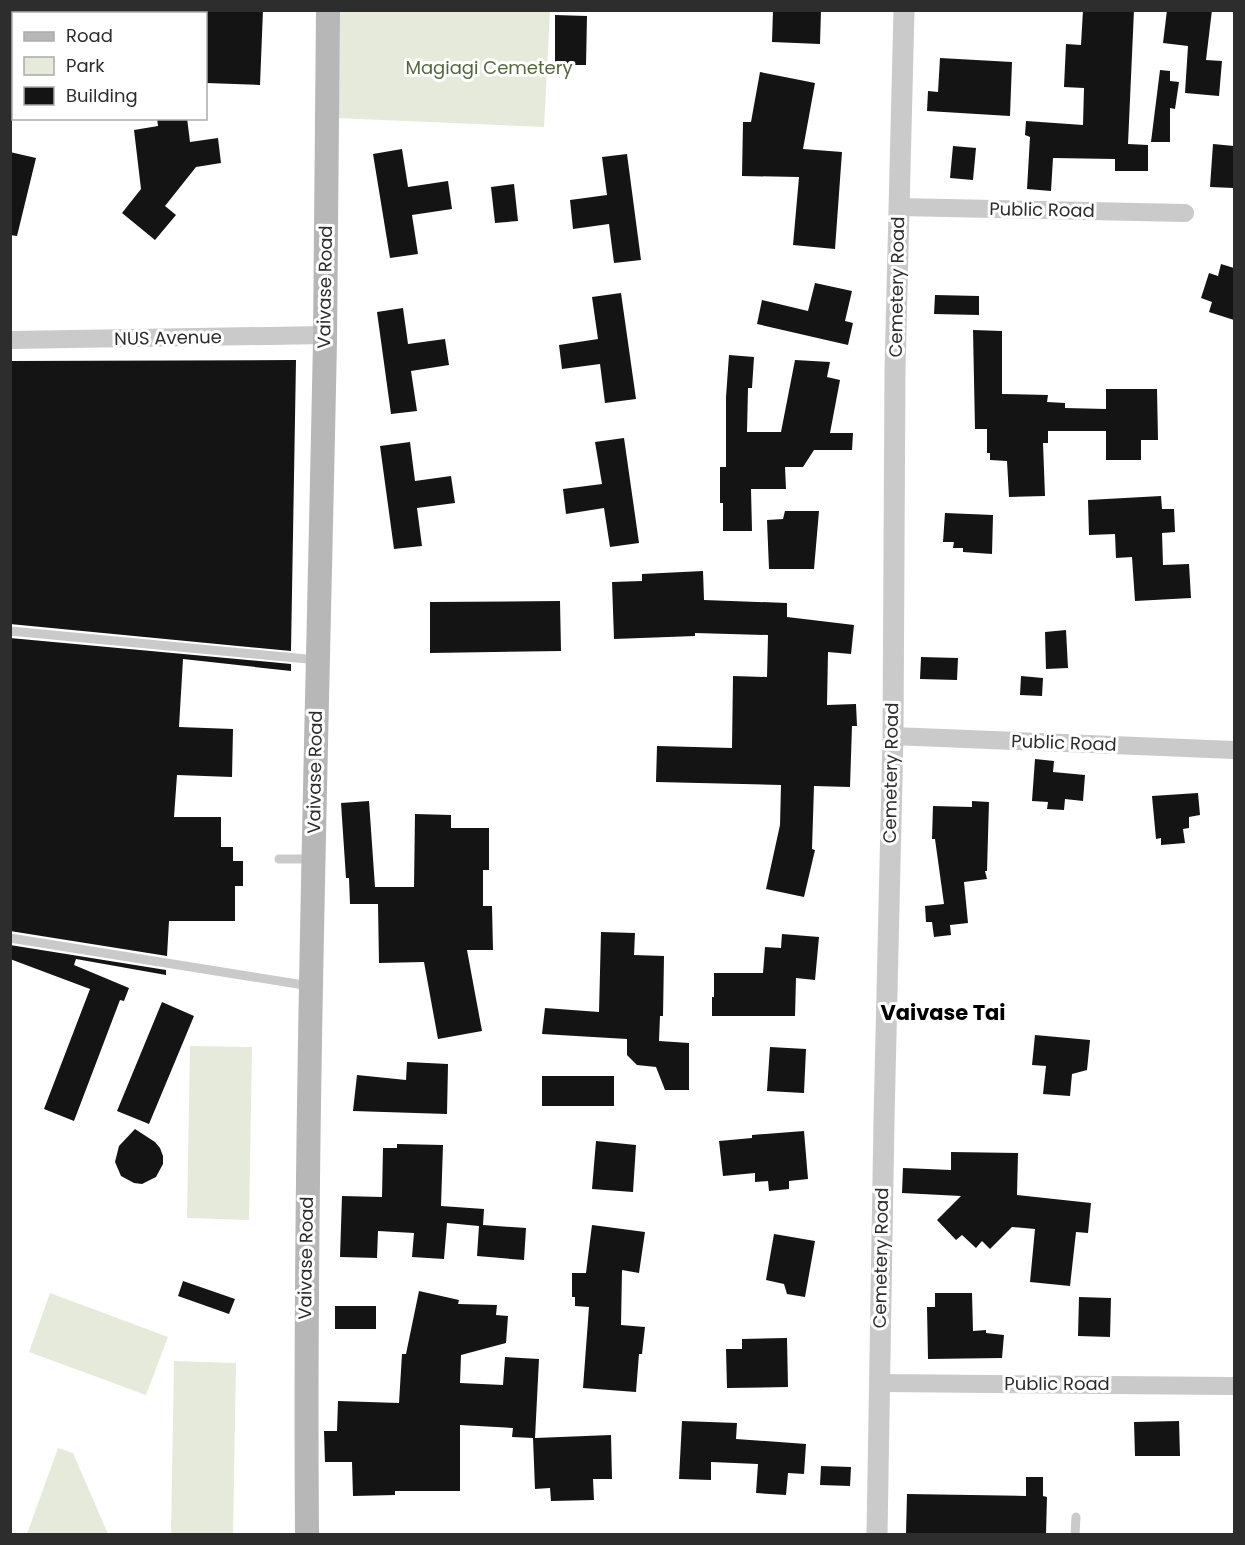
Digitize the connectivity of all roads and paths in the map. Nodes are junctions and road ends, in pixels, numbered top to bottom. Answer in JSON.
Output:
{"nodes":[{"id":1,"x":328,"y":10,"type":"edge"},
{"id":2,"x":904,"y":10,"type":"edge"},
{"id":3,"x":899,"y":207,"type":"junction"},
{"id":4,"x":1185,"y":213,"type":"dead end"},
{"id":5,"x":325,"y":335,"type":"junction"},
{"id":6,"x":10,"y":340,"type":"edge"},
{"id":7,"x":10,"y":632,"type":"edge"},
{"id":8,"x":318,"y":660,"type":"junction"},
{"id":9,"x":893,"y":736,"type":"junction"},
{"id":10,"x":1234,"y":750,"type":"edge"},
{"id":11,"x":279,"y":859,"type":"dead end"},
{"id":12,"x":313,"y":859,"type":"junction"},
{"id":13,"x":10,"y":938,"type":"edge"},
{"id":14,"x":310,"y":986,"type":"junction"},
{"id":15,"x":880,"y":1383,"type":"junction"},
{"id":16,"x":1234,"y":1386,"type":"edge"},
{"id":17,"x":1076,"y":1517,"type":"dead end"},
{"id":18,"x":307,"y":1534,"type":"edge"},
{"id":19,"x":877,"y":1534,"type":"edge"},
{"id":20,"x":1076,"y":1534,"type":"edge"}],
"edges":[{"from":1,"to":5,"type":"main road","name":"Vaivase Road"},
{"from":2,"to":3,"type":"street","name":"Cemetery Road"},
{"from":3,"to":4,"type":"street","name":"Public Road"},
{"from":3,"to":9,"type":"street","name":"Cemetery Road"},
{"from":5,"to":6,"type":"street","name":"NUS Avenue"},
{"from":5,"to":8,"type":"main road","name":"Vaivase Road"},
{"from":7,"to":8,"type":"lane"},
{"from":8,"to":12,"type":"main road","name":"Vaivase Road"},
{"from":9,"to":10,"type":"street","name":"Public Road"},
{"from":9,"to":15,"type":"street","name":"Cemetery Road"},
{"from":11,"to":12,"type":"lane"},
{"from":12,"to":14,"type":"main road","name":"Vaivase Road"},
{"from":13,"to":14,"type":"lane"},
{"from":14,"to":18,"type":"main road","name":"Vaivase Road"},
{"from":15,"to":16,"type":"street","name":"Public Road"},
{"from":15,"to":19,"type":"street","name":"Cemetery Road"},
{"from":17,"to":20,"type":"lane"}]}
